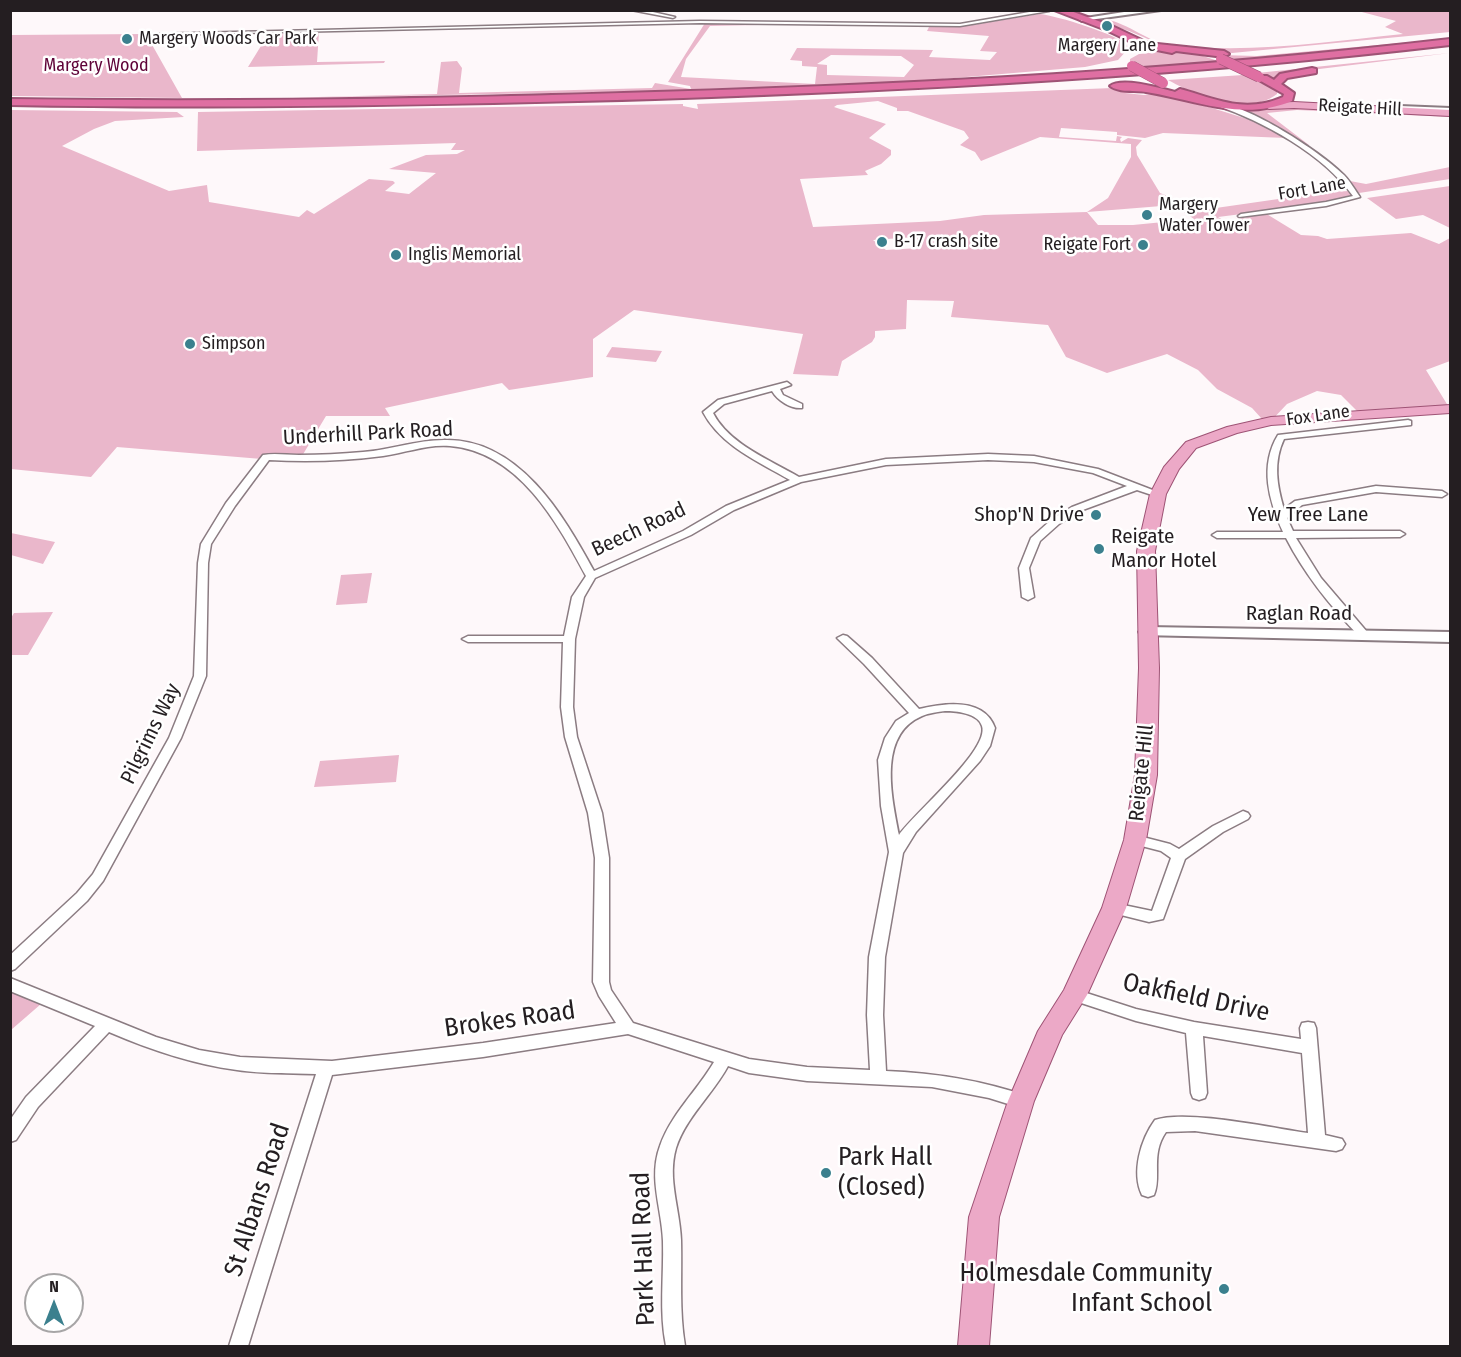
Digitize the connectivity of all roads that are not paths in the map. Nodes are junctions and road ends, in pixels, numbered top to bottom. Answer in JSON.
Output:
{"nodes":[{"id":1,"x":633,"y":10,"type":"edge"},
{"id":2,"x":1058,"y":10,"type":"edge"},
{"id":3,"x":1158,"y":10,"type":"edge"},
{"id":4,"x":1045,"y":11,"type":"edge"},
{"id":5,"x":705,"y":16,"type":"dead end"},
{"id":6,"x":1082,"y":19,"type":"junction"},
{"id":7,"x":700,"y":22,"type":"junction"},
{"id":8,"x":152,"y":34,"type":"dead end"},
{"id":9,"x":1450,"y":35,"type":"edge"},
{"id":10,"x":1127,"y":36,"type":"junction"},
{"id":11,"x":1450,"y":42,"type":"edge"},
{"id":12,"x":1172,"y":50,"type":"junction"},
{"id":13,"x":1450,"y":50,"type":"edge"},
{"id":14,"x":1129,"y":55,"type":"junction"},
{"id":15,"x":1223,"y":56,"type":"junction"},
{"id":16,"x":1327,"y":70,"type":"dead end"},
{"id":17,"x":1279,"y":86,"type":"junction"},
{"id":18,"x":890,"y":89,"type":"junction"},
{"id":19,"x":1194,"y":99,"type":"junction"},
{"id":20,"x":10,"y":102,"type":"edge"},
{"id":21,"x":1269,"y":106,"type":"junction"},
{"id":22,"x":10,"y":107,"type":"edge"},
{"id":23,"x":1247,"y":110,"type":"junction"},
{"id":24,"x":1450,"y":111,"type":"edge"},
{"id":25,"x":1241,"y":216,"type":"dead end"},
{"id":26,"x":787,"y":385,"type":"dead end"},
{"id":27,"x":775,"y":388,"type":"junction"},
{"id":28,"x":799,"y":406,"type":"dead end"},
{"id":29,"x":1450,"y":409,"type":"edge"},
{"id":30,"x":1408,"y":423,"type":"dead end"},
{"id":31,"x":266,"y":457,"type":"joint"},
{"id":32,"x":798,"y":480,"type":"junction"},
{"id":33,"x":1147,"y":490,"type":"junction"},
{"id":34,"x":1442,"y":494,"type":"dead end"},
{"id":35,"x":1282,"y":518,"type":"junction"},
{"id":36,"x":1400,"y":534,"type":"dead end"},
{"id":37,"x":1217,"y":535,"type":"dead end"},
{"id":38,"x":1290,"y":536,"type":"junction"},
{"id":39,"x":591,"y":576,"type":"junction"},
{"id":40,"x":1029,"y":597,"type":"dead end"},
{"id":41,"x":1147,"y":632,"type":"junction"},
{"id":42,"x":1364,"y":635,"type":"junction"},
{"id":43,"x":1450,"y":637,"type":"edge"},
{"id":44,"x":843,"y":638,"type":"dead end"},
{"id":45,"x":468,"y":639,"type":"dead end"},
{"id":46,"x":569,"y":639,"type":"junction"},
{"id":47,"x":915,"y":712,"type":"junction"},
{"id":48,"x":1243,"y":816,"type":"dead end"},
{"id":49,"x":1135,"y":840,"type":"junction"},
{"id":50,"x":896,"y":852,"type":"junction"},
{"id":51,"x":1179,"y":856,"type":"junction"},
{"id":52,"x":1114,"y":908,"type":"junction"},
{"id":53,"x":10,"y":965,"type":"edge"},
{"id":54,"x":10,"y":984,"type":"edge"},
{"id":55,"x":1074,"y":995,"type":"junction"},
{"id":56,"x":106,"y":1025,"type":"junction"},
{"id":57,"x":1194,"y":1028,"type":"junction"},
{"id":58,"x":1308,"y":1028,"type":"dead end"},
{"id":59,"x":628,"y":1029,"type":"junction"},
{"id":60,"x":1308,"y":1047,"type":"junction"},
{"id":61,"x":724,"y":1058,"type":"junction"},
{"id":62,"x":326,"y":1068,"type":"junction"},
{"id":63,"x":878,"y":1076,"type":"junction"},
{"id":64,"x":1199,"y":1094,"type":"dead end"},
{"id":65,"x":1022,"y":1101,"type":"junction"},
{"id":66,"x":10,"y":1135,"type":"edge"},
{"id":67,"x":1317,"y":1141,"type":"junction"},
{"id":68,"x":1336,"y":1144,"type":"dead end"},
{"id":69,"x":1148,"y":1189,"type":"dead end"},
{"id":70,"x":238,"y":1347,"type":"edge"},
{"id":71,"x":675,"y":1347,"type":"edge"},
{"id":72,"x":973,"y":1347,"type":"edge"}],
"edges":[{"from":1,"to":7,"type":"street"},
{"from":2,"to":6,"type":"highway"},
{"from":3,"to":6,"type":"street"},
{"from":4,"to":7,"type":"street"},
{"from":4,"to":14,"type":"highway"},
{"from":5,"to":7,"type":"street"},
{"from":6,"to":10,"type":"highway"},
{"from":7,"to":8,"type":"street"},
{"from":9,"to":15,"type":"highway"},
{"from":10,"to":12,"type":"highway"},
{"from":10,"to":15,"type":"highway"},
{"from":11,"to":18,"type":"highway"},
{"from":12,"to":14,"type":"highway"},
{"from":12,"to":15,"type":"highway"},
{"from":13,"to":18,"type":"highway"},
{"from":14,"to":18,"type":"highway"},
{"from":14,"to":19,"type":"highway","bridge":true},
{"from":15,"to":17,"type":"highway","bridge":true},
{"from":16,"to":17,"type":"highway"},
{"from":17,"to":21,"type":"highway"},
{"from":17,"to":24,"type":"main road","name":"Reigate Hill"},
{"from":18,"to":19,"type":"highway"},
{"from":18,"to":20,"type":"highway"},
{"from":18,"to":22,"type":"highway"},
{"from":19,"to":23,"type":"highway"},
{"from":21,"to":23,"type":"highway"},
{"from":21,"to":24,"type":"main road","name":"Reigate Hill"},
{"from":23,"to":25,"type":"street","name":"Fort Lane"},
{"from":26,"to":27,"type":"street"},
{"from":27,"to":28,"type":"street"},
{"from":27,"to":32,"type":"street"},
{"from":29,"to":33,"type":"main road","name":"Reigate Hill"},
{"from":30,"to":35,"type":"street","name":"Fox Lane"},
{"from":31,"to":39,"type":"street","name":"Underhill Park Road"},
{"from":31,"to":53,"type":"street","name":"Pilgrims Way"},
{"from":32,"to":33,"type":"street","name":"Beech Road"},
{"from":32,"to":39,"type":"street","name":"Beech Road"},
{"from":33,"to":40,"type":"street"},
{"from":33,"to":41,"type":"main road","name":"Reigate Hill"},
{"from":34,"to":35,"type":"street"},
{"from":35,"to":38,"type":"street"},
{"from":36,"to":38,"type":"street","name":"Yew Tree Lane"},
{"from":37,"to":38,"type":"street","name":"Yew Tree Lane"},
{"from":38,"to":42,"type":"street"},
{"from":39,"to":46,"type":"street","name":"Beech Road"},
{"from":41,"to":42,"type":"street","name":"Raglan Road"},
{"from":41,"to":49,"type":"main road","name":"Reigate Hill"},
{"from":42,"to":43,"type":"street","name":"Raglan Road"},
{"from":44,"to":47,"type":"street"},
{"from":45,"to":46,"type":"street"},
{"from":46,"to":59,"type":"street","name":"Beech Road"},
{"from":47,"to":50,"type":"street"},
{"from":47,"to":50,"type":"street"},
{"from":48,"to":51,"type":"street"},
{"from":49,"to":51,"type":"street"},
{"from":49,"to":52,"type":"main road","name":"Reigate Hill"},
{"from":50,"to":63,"type":"street"},
{"from":51,"to":52,"type":"street"},
{"from":52,"to":55,"type":"main road","name":"Reigate Hill"},
{"from":54,"to":56,"type":"street","name":"Brokes Road"},
{"from":55,"to":57,"type":"street","name":"Oakfield Drive"},
{"from":55,"to":65,"type":"main road","name":"Reigate Hill"},
{"from":56,"to":62,"type":"street","name":"Brokes Road"},
{"from":56,"to":66,"type":"street"},
{"from":57,"to":60,"type":"street","name":"Oakfield Drive"},
{"from":57,"to":64,"type":"street"},
{"from":58,"to":60,"type":"street"},
{"from":59,"to":61,"type":"street","name":"Brokes Road"},
{"from":59,"to":62,"type":"street","name":"Brokes Road"},
{"from":60,"to":67,"type":"street"},
{"from":61,"to":63,"type":"street","name":"Brokes Road"},
{"from":61,"to":71,"type":"street","name":"Park Hall Road"},
{"from":62,"to":70,"type":"street","name":"St Albans Road"},
{"from":63,"to":65,"type":"street","name":"Brokes Road"},
{"from":65,"to":72,"type":"main road","name":"Reigate Hill"},
{"from":67,"to":68,"type":"street"},
{"from":67,"to":69,"type":"street"}]}
